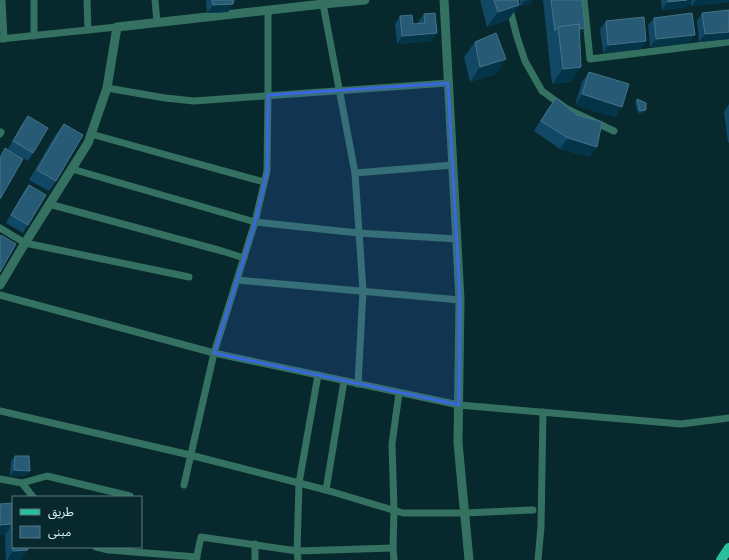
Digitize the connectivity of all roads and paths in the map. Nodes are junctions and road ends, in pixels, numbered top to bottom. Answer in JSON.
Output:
{"nodes":[{"id":1,"x":2,"y":0,"type":"edge"},
{"id":2,"x":34,"y":0,"type":"edge"},
{"id":3,"x":87,"y":0,"type":"edge"},
{"id":4,"x":155,"y":0,"type":"edge"},
{"id":5,"x":365,"y":0,"type":"edge"},
{"id":6,"x":444,"y":0,"type":"edge"},
{"id":7,"x":509,"y":0,"type":"edge"},
{"id":8,"x":584,"y":0,"type":"edge"},
{"id":9,"x":327,"y":2,"type":"edge"},
{"id":10,"x":268,"y":10,"type":"junction"},
{"id":11,"x":157,"y":22,"type":"junction"},
{"id":12,"x":116,"y":26,"type":"junction"},
{"id":13,"x":88,"y":30,"type":"junction"},
{"id":14,"x":34,"y":36,"type":"junction"},
{"id":15,"x":2,"y":39,"type":"edge"},
{"id":16,"x":729,"y":42,"type":"edge"},
{"id":17,"x":448,"y":83,"type":"junction"},
{"id":18,"x":107,"y":88,"type":"junction"},
{"id":19,"x":339,"y":91,"type":"junction"},
{"id":20,"x":268,"y":96,"type":"junction"},
{"id":21,"x":614,"y":131,"type":"dead end"},
{"id":22,"x":91,"y":134,"type":"junction"},
{"id":23,"x":453,"y":165,"type":"junction"},
{"id":24,"x":72,"y":169,"type":"junction"},
{"id":25,"x":355,"y":173,"type":"junction"},
{"id":26,"x":264,"y":182,"type":"junction"},
{"id":27,"x":49,"y":204,"type":"junction"},
{"id":28,"x":255,"y":222,"type":"junction"},
{"id":29,"x":0,"y":228,"type":"edge"},
{"id":30,"x":358,"y":233,"type":"junction"},
{"id":31,"x":457,"y":239,"type":"junction"},
{"id":32,"x":25,"y":243,"type":"junction"},
{"id":33,"x":244,"y":258,"type":"junction"},
{"id":34,"x":189,"y":277,"type":"dead end"},
{"id":35,"x":237,"y":280,"type":"junction"},
{"id":36,"x":0,"y":286,"type":"edge"},
{"id":37,"x":363,"y":292,"type":"junction"},
{"id":38,"x":0,"y":295,"type":"edge"},
{"id":39,"x":460,"y":300,"type":"junction"},
{"id":40,"x":214,"y":353,"type":"junction"},
{"id":41,"x":318,"y":375,"type":"junction"},
{"id":42,"x":344,"y":381,"type":"junction"},
{"id":43,"x":358,"y":384,"type":"junction"},
{"id":44,"x":399,"y":393,"type":"junction"},
{"id":45,"x":459,"y":405,"type":"junction"},
{"id":46,"x":0,"y":411,"type":"edge"},
{"id":47,"x":543,"y":412,"type":"junction"},
{"id":48,"x":729,"y":418,"type":"edge"},
{"id":49,"x":190,"y":455,"type":"junction"},
{"id":50,"x":0,"y":479,"type":"edge"},
{"id":51,"x":22,"y":483,"type":"junction"},
{"id":52,"x":298,"y":483,"type":"junction"},
{"id":53,"x":184,"y":485,"type":"dead end"},
{"id":54,"x":326,"y":490,"type":"junction"},
{"id":55,"x":32,"y":496,"type":"edge"},
{"id":56,"x":130,"y":496,"type":"edge"},
{"id":57,"x":394,"y":510,"type":"junction"},
{"id":58,"x":533,"y":510,"type":"dead end"},
{"id":59,"x":465,"y":513,"type":"junction"},
{"id":60,"x":255,"y":544,"type":"junction"},
{"id":61,"x":100,"y":548,"type":"edge"},
{"id":62,"x":393,"y":548,"type":"junction"},
{"id":63,"x":729,"y":548,"type":"edge"},
{"id":64,"x":297,"y":551,"type":"junction"},
{"id":65,"x":196,"y":558,"type":"edge"},
{"id":66,"x":255,"y":560,"type":"edge"},
{"id":67,"x":298,"y":560,"type":"edge"},
{"id":68,"x":394,"y":560,"type":"edge"},
{"id":69,"x":469,"y":560,"type":"edge"},
{"id":70,"x":538,"y":560,"type":"edge"},
{"id":71,"x":721,"y":560,"type":"edge"}],
"edges":[{"from":1,"to":15,"type":"street"},
{"from":2,"to":14,"type":"street"},
{"from":3,"to":13,"type":"street"},
{"from":4,"to":11,"type":"street"},
{"from":5,"to":9,"type":"street"},
{"from":6,"to":17,"type":"street"},
{"from":7,"to":21,"type":"street"},
{"from":8,"to":16,"type":"street"},
{"from":9,"to":10,"type":"street"},
{"from":9,"to":19,"type":"street"},
{"from":10,"to":11,"type":"street"},
{"from":10,"to":20,"type":"street"},
{"from":11,"to":12,"type":"street"},
{"from":12,"to":13,"type":"street"},
{"from":12,"to":18,"type":"street"},
{"from":13,"to":14,"type":"street"},
{"from":14,"to":15,"type":"street"},
{"from":17,"to":19,"type":"street"},
{"from":17,"to":23,"type":"street"},
{"from":18,"to":20,"type":"street"},
{"from":18,"to":22,"type":"street"},
{"from":19,"to":20,"type":"street"},
{"from":19,"to":25,"type":"street"},
{"from":20,"to":26,"type":"street"},
{"from":22,"to":24,"type":"street"},
{"from":22,"to":26,"type":"street"},
{"from":23,"to":25,"type":"street"},
{"from":23,"to":31,"type":"street"},
{"from":24,"to":27,"type":"street"},
{"from":24,"to":28,"type":"street"},
{"from":25,"to":30,"type":"street"},
{"from":26,"to":28,"type":"street"},
{"from":27,"to":32,"type":"street"},
{"from":27,"to":33,"type":"street"},
{"from":28,"to":30,"type":"street"},
{"from":28,"to":33,"type":"street"},
{"from":29,"to":32,"type":"street"},
{"from":30,"to":31,"type":"street"},
{"from":30,"to":37,"type":"street"},
{"from":31,"to":39,"type":"street"},
{"from":32,"to":34,"type":"street"},
{"from":32,"to":36,"type":"street"},
{"from":33,"to":35,"type":"street"},
{"from":35,"to":37,"type":"street"},
{"from":35,"to":40,"type":"street"},
{"from":37,"to":39,"type":"street"},
{"from":37,"to":43,"type":"street"},
{"from":38,"to":40,"type":"street"},
{"from":39,"to":45,"type":"street"},
{"from":40,"to":41,"type":"street"},
{"from":40,"to":49,"type":"street"},
{"from":41,"to":42,"type":"street"},
{"from":41,"to":52,"type":"street"},
{"from":42,"to":43,"type":"street"},
{"from":42,"to":54,"type":"street"},
{"from":43,"to":44,"type":"street"},
{"from":44,"to":45,"type":"street"},
{"from":44,"to":57,"type":"street"},
{"from":45,"to":47,"type":"street"},
{"from":45,"to":59,"type":"street"},
{"from":46,"to":49,"type":"street"},
{"from":47,"to":48,"type":"street"},
{"from":47,"to":70,"type":"street"},
{"from":49,"to":52,"type":"street"},
{"from":49,"to":53,"type":"street"},
{"from":50,"to":51,"type":"street"},
{"from":51,"to":55,"type":"street"},
{"from":51,"to":56,"type":"street"},
{"from":52,"to":54,"type":"street"},
{"from":52,"to":64,"type":"street"},
{"from":54,"to":57,"type":"street"},
{"from":57,"to":59,"type":"street"},
{"from":57,"to":62,"type":"street"},
{"from":58,"to":59,"type":"street"},
{"from":59,"to":69,"type":"street"},
{"from":60,"to":64,"type":"street"},
{"from":60,"to":65,"type":"street"},
{"from":60,"to":66,"type":"street"},
{"from":61,"to":65,"type":"street"},
{"from":62,"to":64,"type":"street"},
{"from":62,"to":68,"type":"street"},
{"from":63,"to":71,"type":"main road"},
{"from":64,"to":67,"type":"street"}]}
